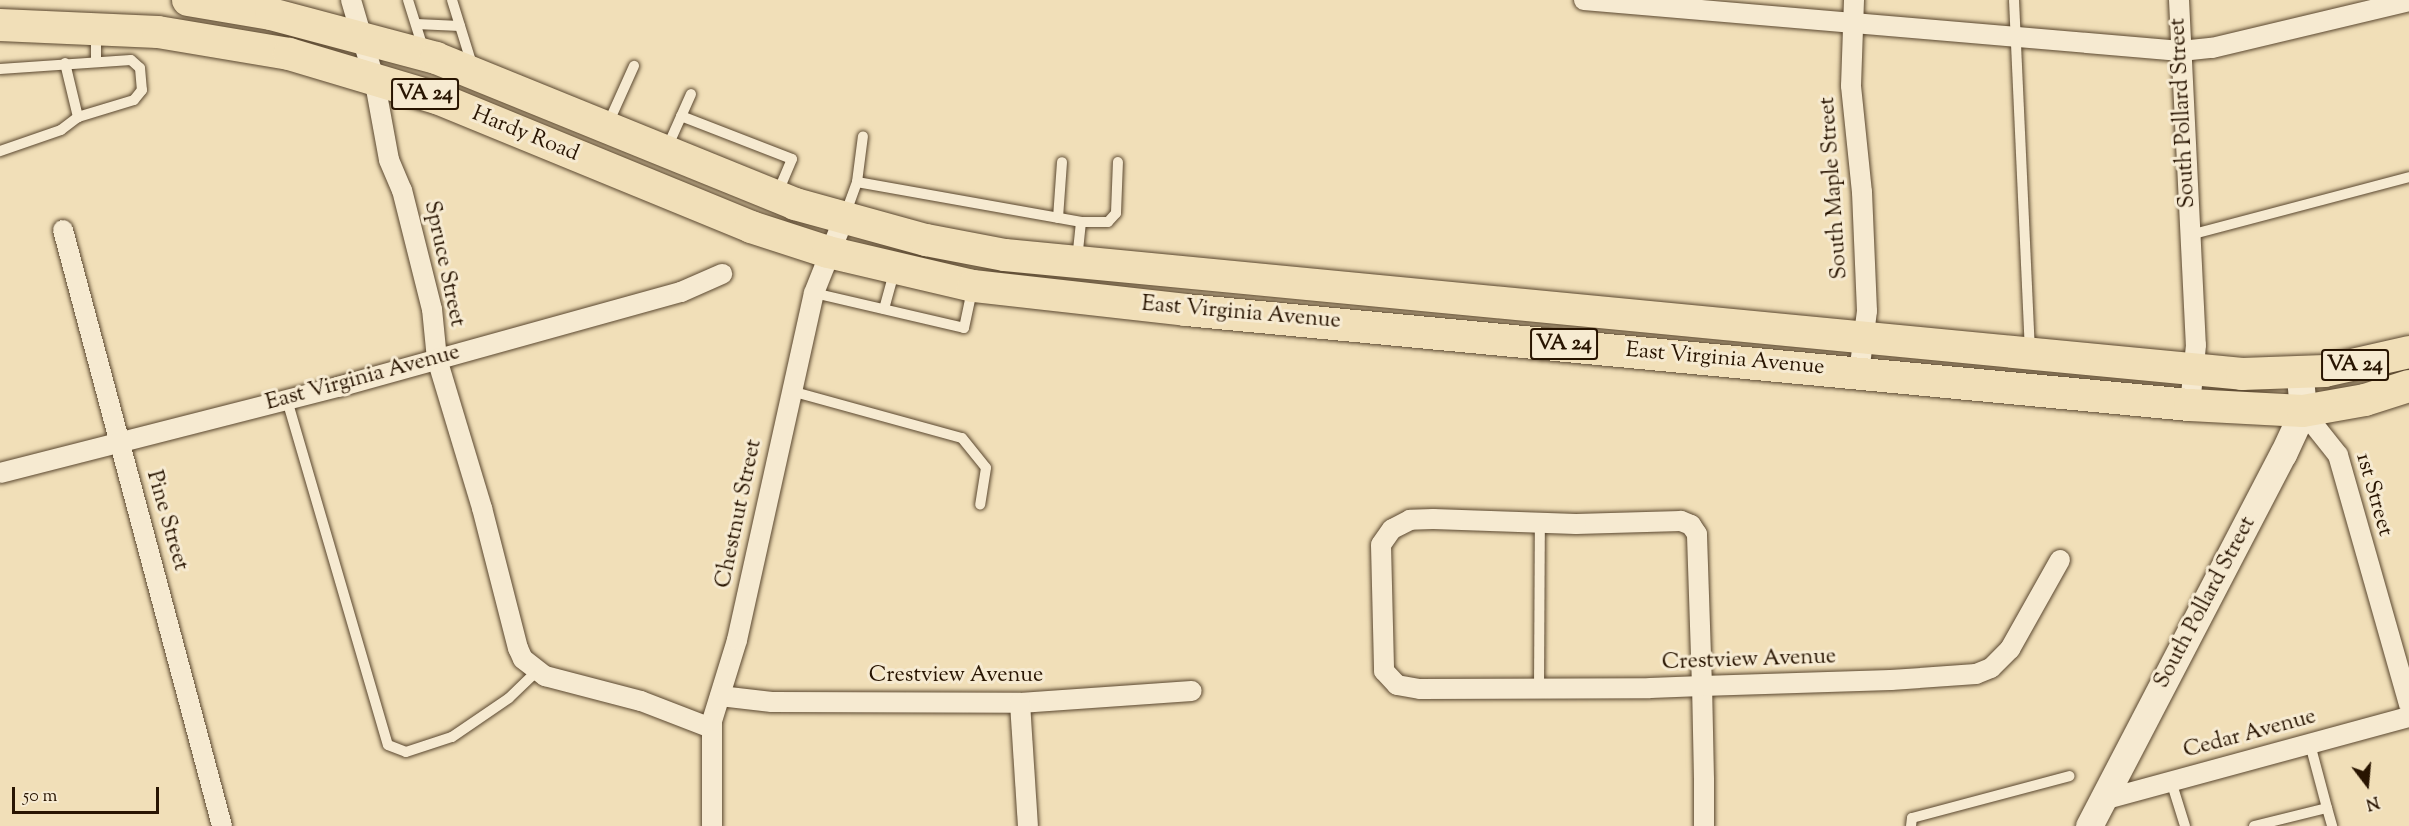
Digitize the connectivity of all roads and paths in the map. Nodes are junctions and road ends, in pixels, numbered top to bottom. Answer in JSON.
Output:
{"nodes":[{"id":1,"x":188,"y":0,"type":"edge"},
{"id":2,"x":351,"y":0,"type":"edge"},
{"id":3,"x":408,"y":0,"type":"edge"},
{"id":4,"x":452,"y":0,"type":"edge"},
{"id":5,"x":1584,"y":0,"type":"edge"},
{"id":6,"x":1854,"y":0,"type":"edge"},
{"id":7,"x":2014,"y":0,"type":"edge"},
{"id":8,"x":2179,"y":0,"type":"edge"},
{"id":9,"x":2409,"y":1,"type":"edge"},
{"id":10,"x":416,"y":24,"type":"junction"},
{"id":11,"x":1851,"y":24,"type":"junction"},
{"id":12,"x":0,"y":25,"type":"edge"},
{"id":13,"x":460,"y":26,"type":"junction"},
{"id":14,"x":96,"y":28,"type":"junction"},
{"id":15,"x":360,"y":36,"type":"junction"},
{"id":16,"x":2016,"y":38,"type":"junction"},
{"id":17,"x":2181,"y":51,"type":"junction"},
{"id":18,"x":426,"y":55,"type":"junction"},
{"id":19,"x":96,"y":61,"type":"junction"},
{"id":20,"x":65,"y":63,"type":"junction"},
{"id":21,"x":634,"y":66,"type":"dead end"},
{"id":22,"x":0,"y":69,"type":"edge"},
{"id":23,"x":475,"y":74,"type":"junction"},
{"id":24,"x":374,"y":78,"type":"junction"},
{"id":25,"x":691,"y":94,"type":"dead end"},
{"id":26,"x":681,"y":116,"type":"junction"},
{"id":27,"x":78,"y":117,"type":"junction"},
{"id":28,"x":606,"y":129,"type":"junction"},
{"id":29,"x":863,"y":136,"type":"dead end"},
{"id":30,"x":0,"y":151,"type":"edge"},
{"id":31,"x":664,"y":153,"type":"junction"},
{"id":32,"x":1062,"y":162,"type":"dead end"},
{"id":33,"x":1118,"y":162,"type":"dead end"},
{"id":34,"x":2409,"y":177,"type":"edge"},
{"id":35,"x":857,"y":182,"type":"junction"},
{"id":36,"x":776,"y":197,"type":"junction"},
{"id":37,"x":844,"y":218,"type":"junction"},
{"id":38,"x":1058,"y":218,"type":"junction"},
{"id":39,"x":1081,"y":222,"type":"junction"},
{"id":40,"x":63,"y":230,"type":"dead end"},
{"id":41,"x":2190,"y":235,"type":"junction"},
{"id":42,"x":828,"y":252,"type":"junction"},
{"id":43,"x":1076,"y":261,"type":"junction"},
{"id":44,"x":895,"y":268,"type":"junction"},
{"id":45,"x":722,"y":273,"type":"dead end"},
{"id":46,"x":973,"y":286,"type":"junction"},
{"id":47,"x":814,"y":293,"type":"junction"},
{"id":48,"x":884,"y":309,"type":"junction"},
{"id":49,"x":1864,"y":337,"type":"junction"},
{"id":50,"x":2030,"y":352,"type":"junction"},
{"id":51,"x":2409,"y":352,"type":"edge"},
{"id":52,"x":438,"y":359,"type":"junction"},
{"id":53,"x":2196,"y":368,"type":"junction"},
{"id":54,"x":1859,"y":373,"type":"junction"},
{"id":55,"x":2300,"y":374,"type":"junction"},
{"id":56,"x":2409,"y":386,"type":"edge"},
{"id":57,"x":791,"y":391,"type":"junction"},
{"id":58,"x":287,"y":400,"type":"junction"},
{"id":59,"x":2190,"y":405,"type":"junction"},
{"id":60,"x":2303,"y":411,"type":"junction"},
{"id":61,"x":118,"y":442,"type":"junction"},
{"id":62,"x":0,"y":473,"type":"edge"},
{"id":63,"x":980,"y":505,"type":"dead end"},
{"id":64,"x":1540,"y":523,"type":"junction"},
{"id":65,"x":2060,"y":560,"type":"dead end"},
{"id":66,"x":536,"y":672,"type":"junction"},
{"id":67,"x":1702,"y":686,"type":"junction"},
{"id":68,"x":1539,"y":690,"type":"junction"},
{"id":69,"x":1192,"y":691,"type":"dead end"},
{"id":70,"x":720,"y":696,"type":"junction"},
{"id":71,"x":1020,"y":703,"type":"junction"},
{"id":72,"x":2409,"y":705,"type":"edge"},
{"id":73,"x":2409,"y":717,"type":"edge"},
{"id":74,"x":711,"y":728,"type":"junction"},
{"id":75,"x":2310,"y":744,"type":"junction"},
{"id":76,"x":2070,"y":776,"type":"dead end"},
{"id":77,"x":2171,"y":782,"type":"junction"},
{"id":78,"x":2103,"y":800,"type":"junction"},
{"id":79,"x":2327,"y":808,"type":"junction"},
{"id":80,"x":222,"y":826,"type":"edge"},
{"id":81,"x":712,"y":826,"type":"edge"},
{"id":82,"x":1028,"y":826,"type":"edge"},
{"id":83,"x":1704,"y":826,"type":"edge"},
{"id":84,"x":1911,"y":826,"type":"edge"},
{"id":85,"x":2089,"y":826,"type":"edge"},
{"id":86,"x":2185,"y":826,"type":"edge"},
{"id":87,"x":2254,"y":826,"type":"edge"},
{"id":88,"x":2332,"y":826,"type":"edge"}],
"edges":[{"from":1,"to":15,"type":"main road","name":"Hardy Road","number":"VA 24"},
{"from":2,"to":15,"type":"street","name":"Spruce Street"},
{"from":3,"to":10,"type":"lane"},
{"from":4,"to":13,"type":"lane"},
{"from":5,"to":11,"type":"street"},
{"from":6,"to":11,"type":"street","name":"South Maple Street"},
{"from":7,"to":16,"type":"lane"},
{"from":8,"to":17,"type":"street","name":"South Pollard Street"},
{"from":9,"to":17,"type":"street"},
{"from":10,"to":13,"type":"lane"},
{"from":10,"to":18,"type":"lane"},
{"from":11,"to":16,"type":"street"},
{"from":11,"to":49,"type":"street","name":"South Maple Street"},
{"from":12,"to":14,"type":"main road","name":"Hardy Road","number":"VA 24"},
{"from":13,"to":23,"type":"lane"},
{"from":14,"to":19,"type":"lane"},
{"from":14,"to":24,"type":"main road","name":"Hardy Road","number":"VA 24"},
{"from":15,"to":18,"type":"main road","name":"Hardy Road","number":"VA 24"},
{"from":15,"to":24,"type":"street","name":"Spruce Street"},
{"from":16,"to":17,"type":"street"},
{"from":16,"to":50,"type":"lane"},
{"from":17,"to":41,"type":"street","name":"South Pollard Street"},
{"from":18,"to":23,"type":"main road","name":"Hardy Road","number":"VA 24"},
{"from":19,"to":20,"type":"lane"},
{"from":19,"to":27,"type":"lane"},
{"from":20,"to":22,"type":"lane"},
{"from":20,"to":27,"type":"lane"},
{"from":21,"to":28,"type":"lane"},
{"from":23,"to":28,"type":"main road","name":"Hardy Road","number":"VA 24"},
{"from":24,"to":42,"type":"main road","name":"Hardy Road","number":"VA 24"},
{"from":24,"to":52,"type":"street","name":"Spruce Street"},
{"from":25,"to":26,"type":"lane"},
{"from":26,"to":31,"type":"lane"},
{"from":26,"to":36,"type":"lane"},
{"from":27,"to":30,"type":"lane"},
{"from":28,"to":31,"type":"main road","name":"Hardy Road","number":"VA 24"},
{"from":29,"to":35,"type":"lane"},
{"from":31,"to":36,"type":"main road","name":"Hardy Road","number":"VA 24"},
{"from":32,"to":38,"type":"lane"},
{"from":33,"to":39,"type":"lane"},
{"from":34,"to":41,"type":"lane"},
{"from":35,"to":37,"type":"lane"},
{"from":35,"to":38,"type":"lane"},
{"from":36,"to":37,"type":"main road","name":"Hardy Road","number":"VA 24"},
{"from":37,"to":42,"type":"street","name":"Chestnut Street"},
{"from":37,"to":43,"type":"main road","name":"East Virginia Avenue","number":"VA 24"},
{"from":38,"to":39,"type":"lane"},
{"from":39,"to":43,"type":"lane"},
{"from":40,"to":61,"type":"street","name":"Pine Street"},
{"from":41,"to":53,"type":"street","name":"South Pollard Street"},
{"from":42,"to":44,"type":"main road","name":"East Virginia Avenue","number":"VA 24"},
{"from":42,"to":47,"type":"street","name":"Chestnut Street"},
{"from":43,"to":49,"type":"main road","name":"East Virginia Avenue","number":"VA 24"},
{"from":44,"to":46,"type":"main road","name":"East Virginia Avenue","number":"VA 24"},
{"from":44,"to":48,"type":"lane"},
{"from":45,"to":52,"type":"street","name":"East Virginia Avenue"},
{"from":46,"to":48,"type":"lane"},
{"from":46,"to":54,"type":"main road","name":"East Virginia Avenue","number":"VA 24"},
{"from":47,"to":48,"type":"lane"},
{"from":47,"to":57,"type":"street","name":"Chestnut Street"},
{"from":49,"to":50,"type":"main road","name":"East Virginia Avenue","number":"VA 24"},
{"from":49,"to":54,"type":"street","name":"South Maple Street"},
{"from":50,"to":53,"type":"main road","name":"East Virginia Avenue","number":"VA 24"},
{"from":51,"to":55,"type":"main road","number":"VA 24"},
{"from":52,"to":58,"type":"street","name":"East Virginia Avenue"},
{"from":52,"to":66,"type":"street","name":"Spruce Street"},
{"from":53,"to":55,"type":"main road","name":"East Virginia Avenue","number":"VA 24"},
{"from":53,"to":59,"type":"street","name":"South Pollard Street"},
{"from":54,"to":59,"type":"main road","name":"East Virginia Avenue","number":"VA 24"},
{"from":55,"to":60,"type":"main road"},
{"from":56,"to":60,"type":"main road","number":"VA 24"},
{"from":57,"to":63,"type":"lane"},
{"from":57,"to":70,"type":"street","name":"Chestnut Street"},
{"from":58,"to":61,"type":"street","name":"East Virginia Avenue"},
{"from":58,"to":66,"type":"lane"},
{"from":59,"to":60,"type":"main road","name":"East Virginia Avenue","number":"VA 24"},
{"from":60,"to":72,"type":"street","name":"1st Street"},
{"from":60,"to":78,"type":"main road","name":"South Pollard Street"},
{"from":61,"to":62,"type":"street","name":"East Virginia Avenue"},
{"from":61,"to":80,"type":"street","name":"Pine Street"},
{"from":64,"to":67,"type":"street"},
{"from":64,"to":68,"type":"lane"},
{"from":64,"to":68,"type":"street","name":"Crestview Avenue"},
{"from":65,"to":67,"type":"street","name":"Crestview Avenue"},
{"from":66,"to":74,"type":"street"},
{"from":67,"to":68,"type":"street","name":"Crestview Avenue"},
{"from":67,"to":83,"type":"street"},
{"from":69,"to":71,"type":"street","name":"Crestview Avenue"},
{"from":70,"to":71,"type":"street","name":"Crestview Avenue"},
{"from":70,"to":74,"type":"street","name":"Chestnut Street"},
{"from":71,"to":82,"type":"street"},
{"from":73,"to":75,"type":"street","name":"Cedar Avenue"},
{"from":74,"to":81,"type":"street","name":"Chestnut Street"},
{"from":75,"to":77,"type":"street","name":"Cedar Avenue"},
{"from":75,"to":79,"type":"lane"},
{"from":76,"to":84,"type":"lane"},
{"from":77,"to":78,"type":"street","name":"Cedar Avenue"},
{"from":77,"to":86,"type":"lane"},
{"from":78,"to":85,"type":"main road","name":"South Pollard Street"},
{"from":79,"to":87,"type":"lane"},
{"from":79,"to":88,"type":"lane"}]}
